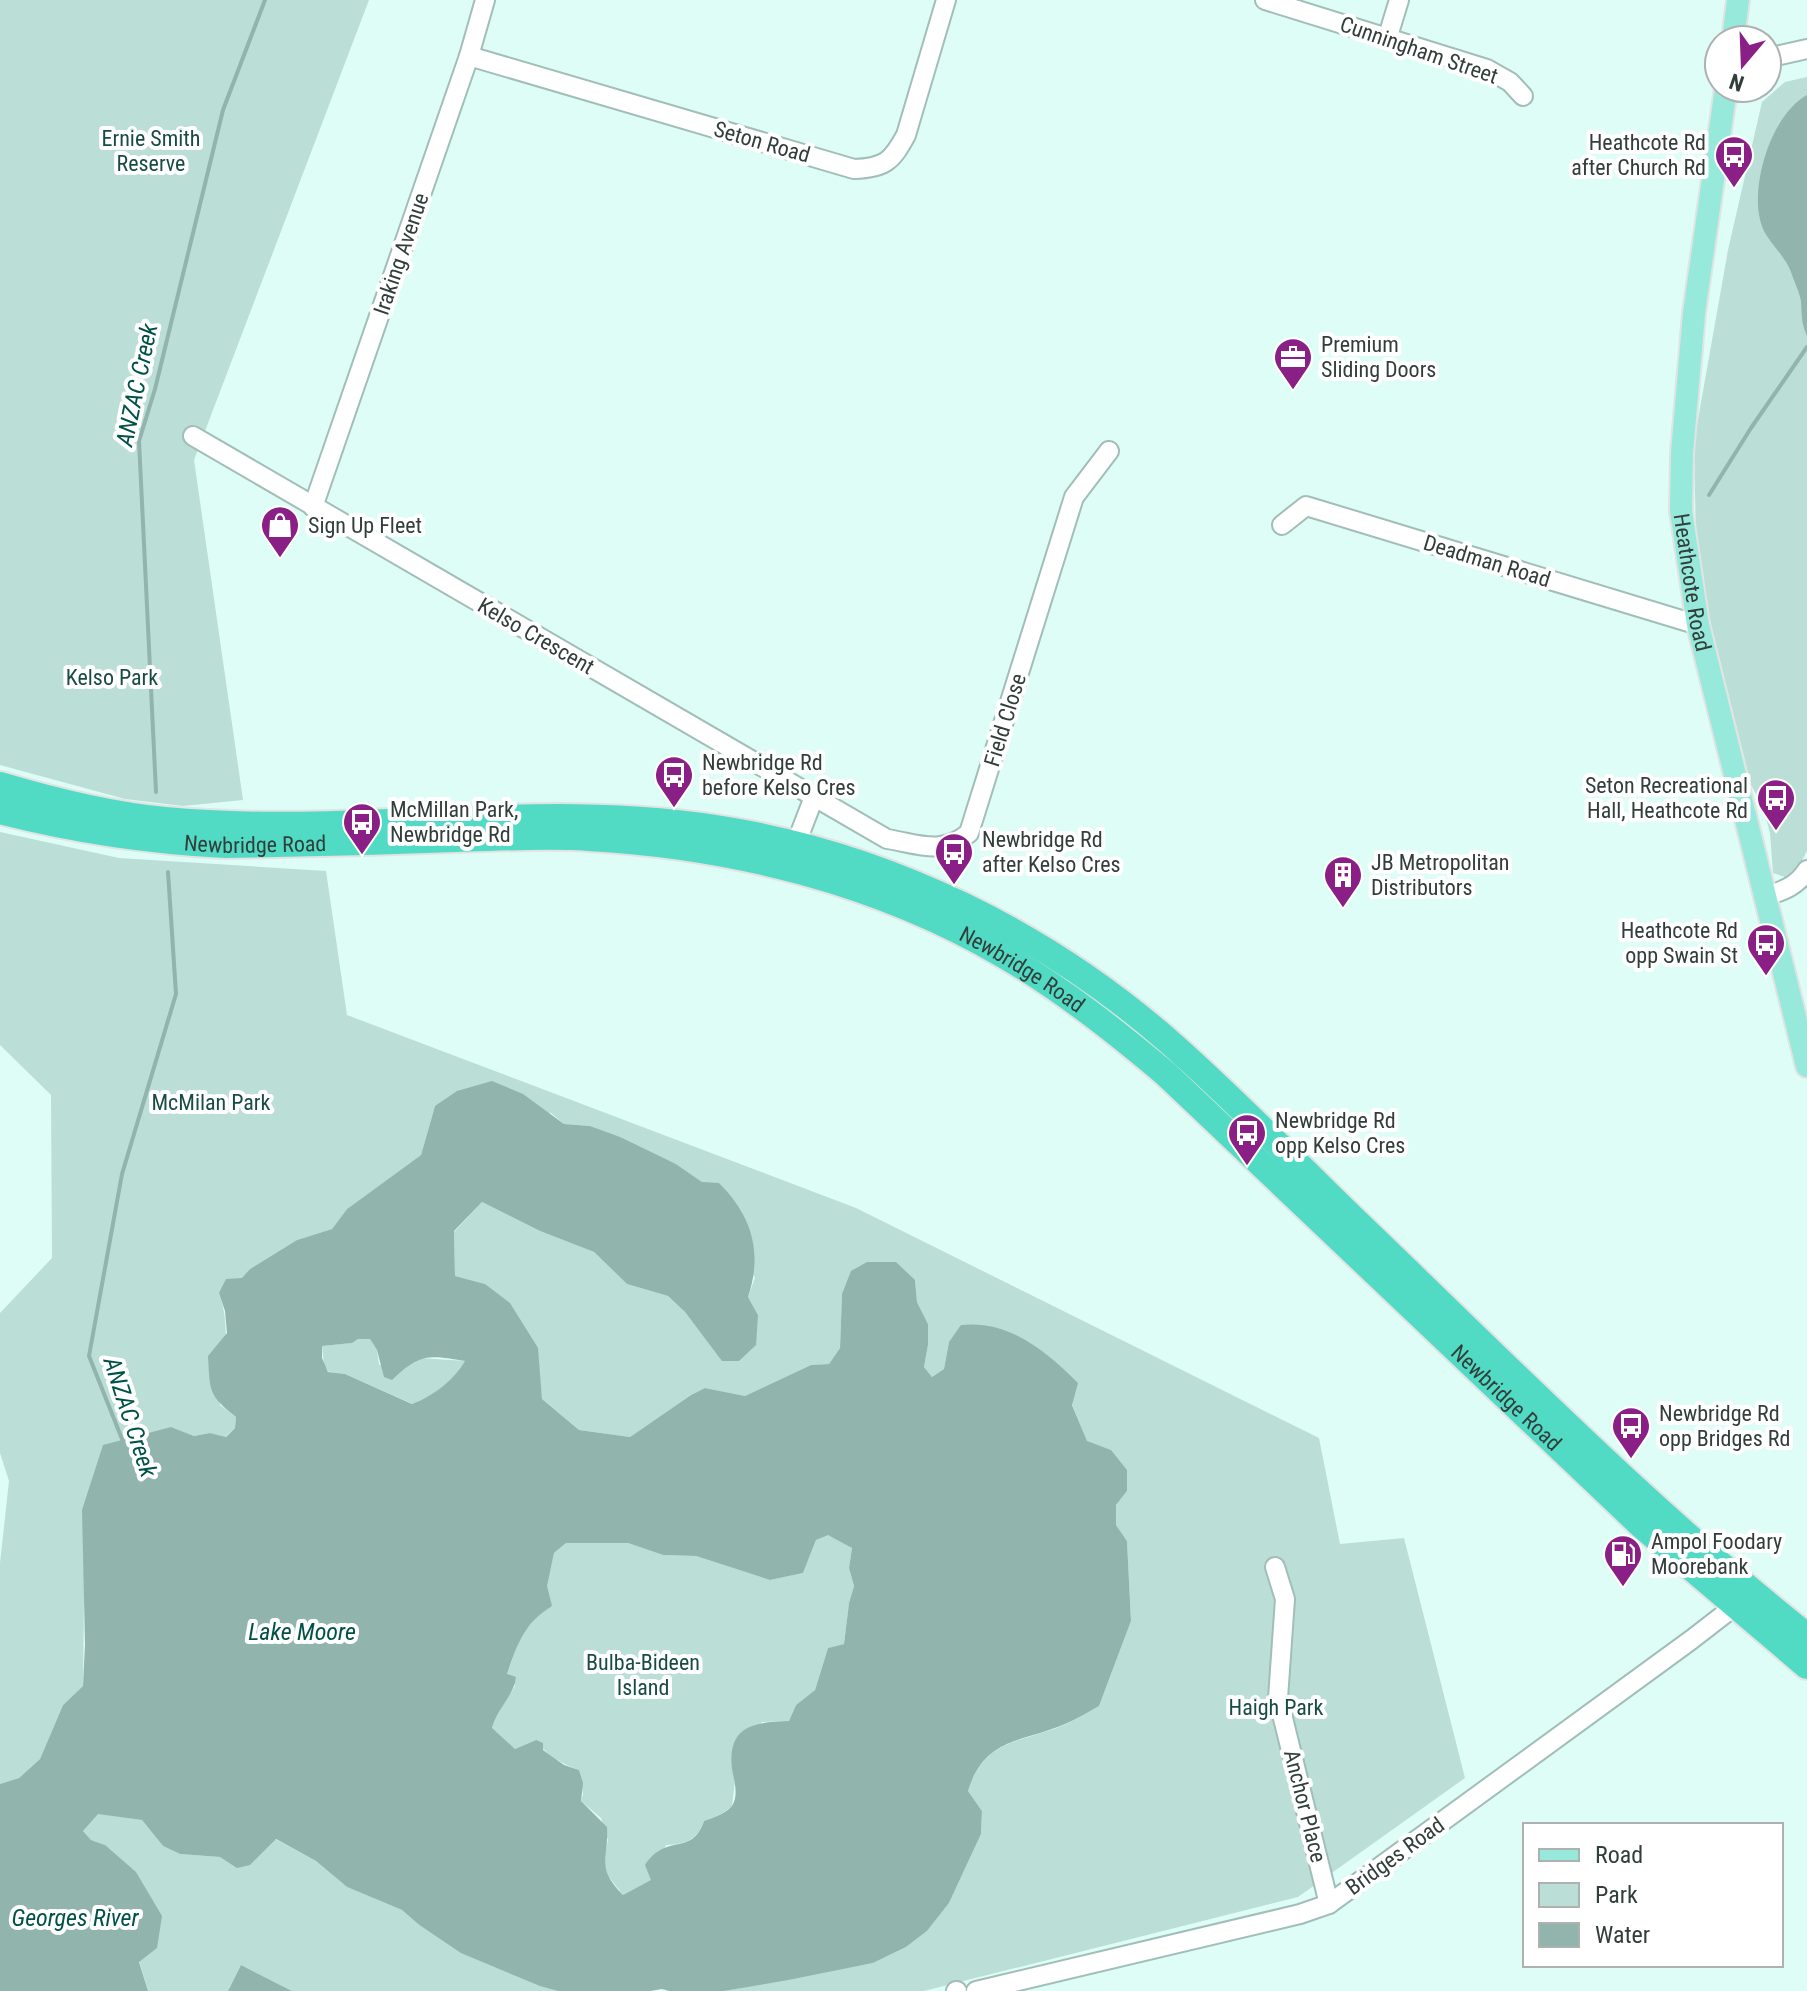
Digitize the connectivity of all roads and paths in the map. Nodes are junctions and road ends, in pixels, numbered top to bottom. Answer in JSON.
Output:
{"nodes":[{"id":1,"x":485,"y":0,"type":"edge"},
{"id":2,"x":946,"y":0,"type":"edge"},
{"id":3,"x":1265,"y":0,"type":"edge"},
{"id":4,"x":1399,"y":0,"type":"edge"},
{"id":5,"x":1738,"y":0,"type":"edge"},
{"id":6,"x":1735,"y":24,"type":"edge"},
{"id":7,"x":1388,"y":36,"type":"junction"},
{"id":8,"x":1807,"y":49,"type":"edge"},
{"id":9,"x":1783,"y":54,"type":"edge"},
{"id":10,"x":469,"y":56,"type":"junction"},
{"id":11,"x":1523,"y":96,"type":"dead end"},
{"id":12,"x":1724,"y":104,"type":"edge"},
{"id":13,"x":193,"y":436,"type":"dead end"},
{"id":14,"x":1109,"y":451,"type":"dead end"},
{"id":15,"x":313,"y":507,"type":"junction"},
{"id":16,"x":1282,"y":525,"type":"dead end"},
{"id":17,"x":1698,"y":625,"type":"junction"},
{"id":18,"x":0,"y":785,"type":"edge"},
{"id":19,"x":814,"y":797,"type":"junction"},
{"id":20,"x":0,"y":811,"type":"edge"},
{"id":21,"x":136,"y":827,"type":"junction"},
{"id":22,"x":792,"y":856,"type":"junction"},
{"id":23,"x":1807,"y":870,"type":"edge"},
{"id":24,"x":1766,"y":896,"type":"junction"},
{"id":25,"x":1807,"y":1066,"type":"edge"},
{"id":26,"x":1275,"y":1567,"type":"dead end"},
{"id":27,"x":1744,"y":1598,"type":"junction"},
{"id":28,"x":1807,"y":1636,"type":"edge"},
{"id":29,"x":1807,"y":1666,"type":"edge"},
{"id":30,"x":1329,"y":1904,"type":"junction"},
{"id":31,"x":976,"y":1991,"type":"edge"}],
"edges":[{"from":1,"to":10,"type":"street","name":"Iraking Avenue"},
{"from":2,"to":10,"type":"street","name":"Seton Road"},
{"from":3,"to":7,"type":"street","name":"Cunningham Street"},
{"from":4,"to":7,"type":"street"},
{"from":5,"to":6,"type":"main road"},
{"from":7,"to":11,"type":"street","name":"Cunningham Street"},
{"from":8,"to":9,"type":"street"},
{"from":10,"to":15,"type":"street","name":"Iraking Avenue"},
{"from":12,"to":17,"type":"main road","name":"Heathcote Road"},
{"from":13,"to":15,"type":"street","name":"Kelso Crescent"},
{"from":14,"to":19,"type":"street","name":"Field Close"},
{"from":15,"to":19,"type":"street","name":"Kelso Crescent"},
{"from":16,"to":17,"type":"street","name":"Deadman Road"},
{"from":17,"to":24,"type":"main road","name":"Heathcote Road"},
{"from":18,"to":21,"type":"highway","name":"Newbridge Road"},
{"from":19,"to":22,"type":"street"},
{"from":20,"to":21,"type":"highway","name":"Newbridge Road"},
{"from":21,"to":22,"type":"highway","name":"Newbridge Road"},
{"from":22,"to":27,"type":"highway","name":"Newbridge Road"},
{"from":23,"to":24,"type":"street"},
{"from":24,"to":25,"type":"main road","name":"Heathcote Road"},
{"from":26,"to":30,"type":"street","name":"Anchor Place"},
{"from":27,"to":28,"type":"highway","name":"Newbridge Road"},
{"from":27,"to":29,"type":"highway","name":"Newbridge Road"},
{"from":27,"to":30,"type":"street","name":"Bridges Road"},
{"from":30,"to":31,"type":"street","name":"Bridges Road"}]}
